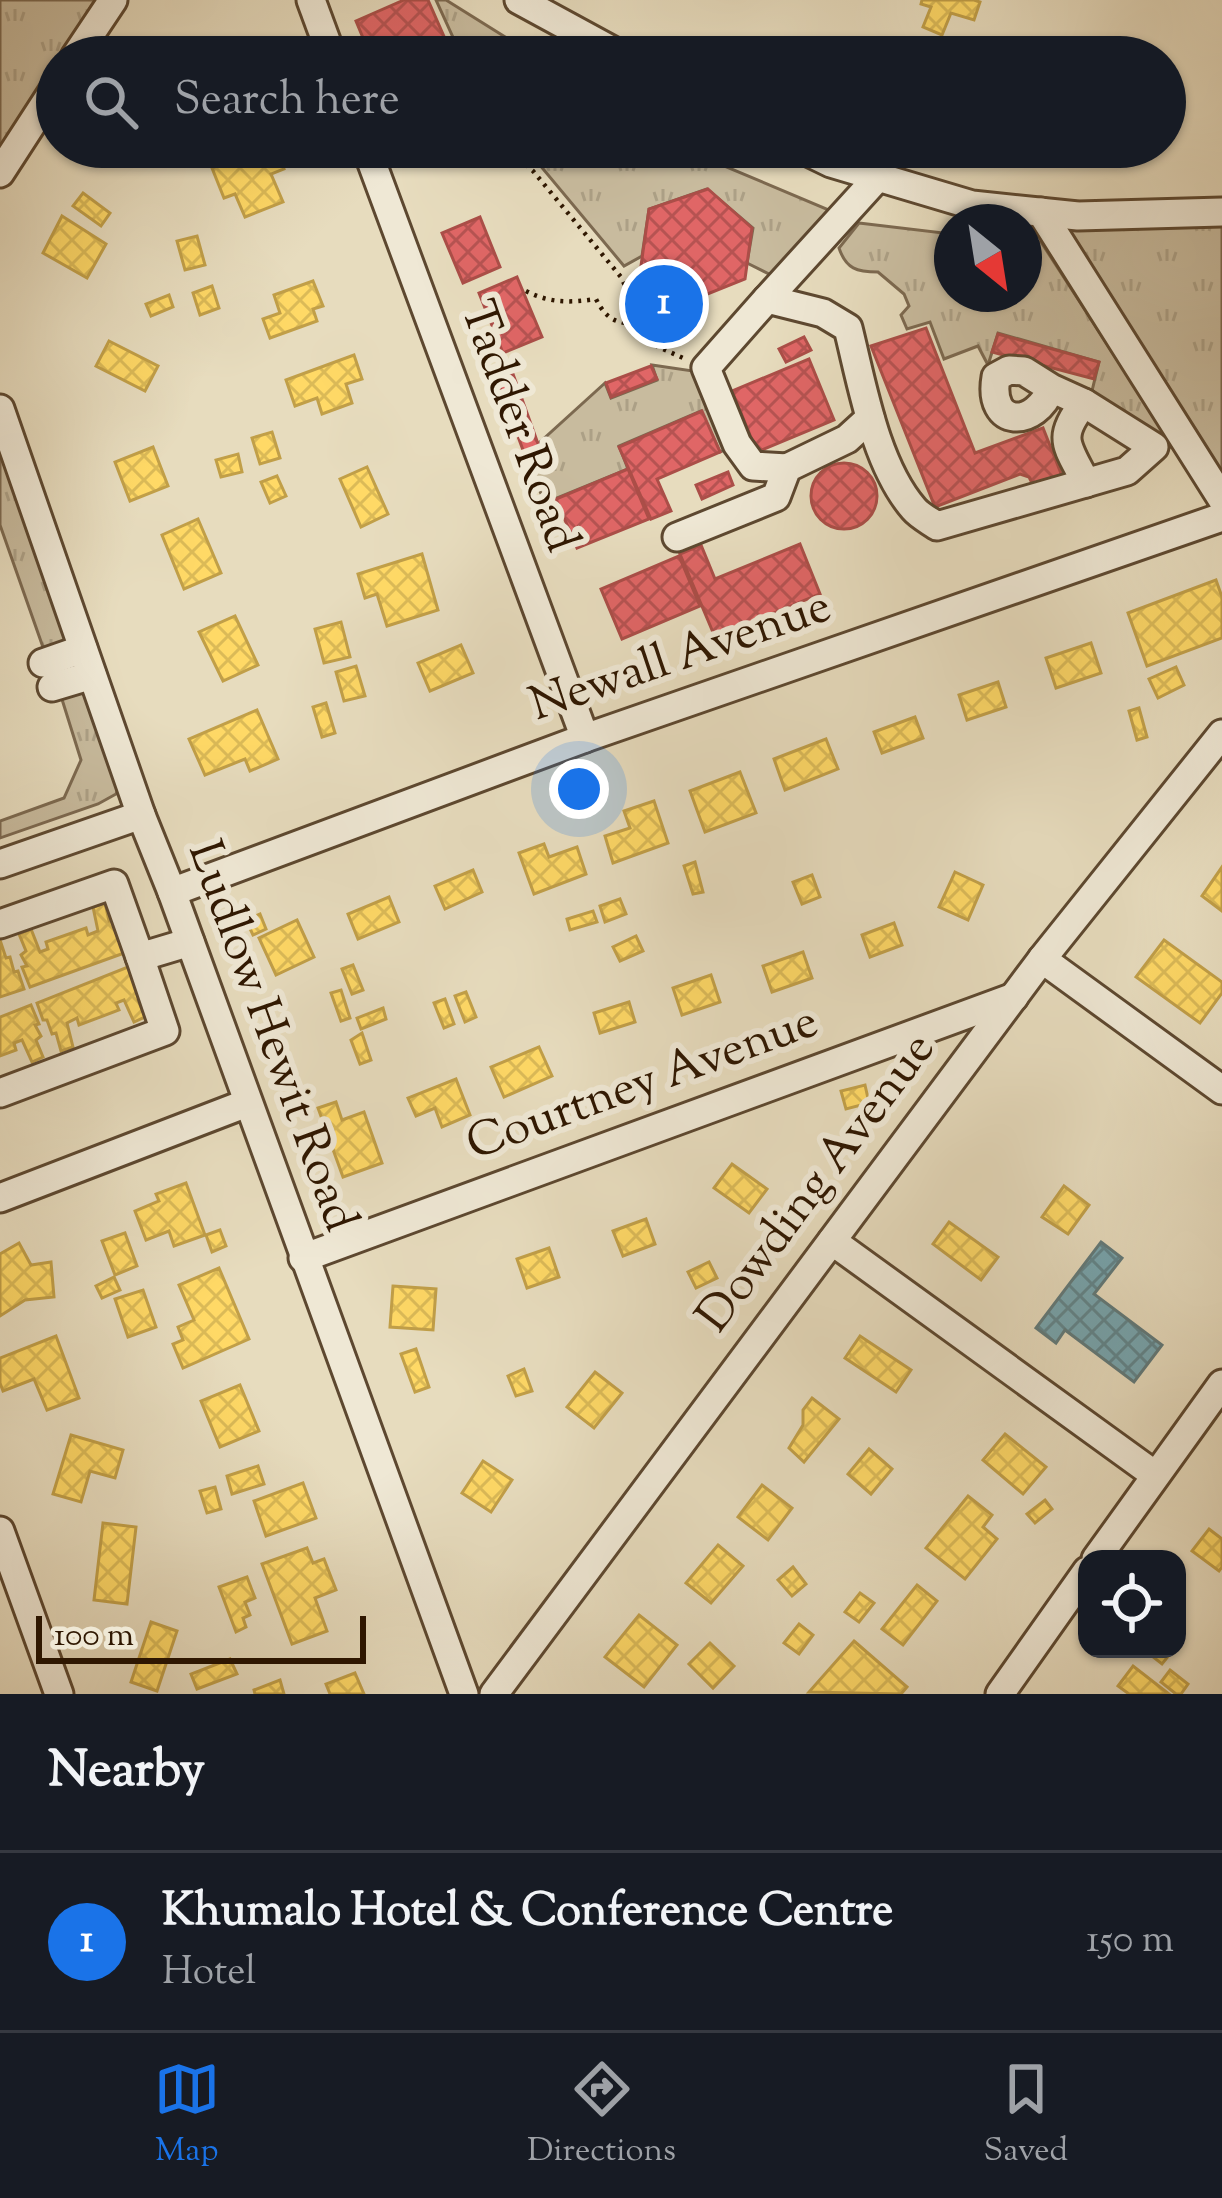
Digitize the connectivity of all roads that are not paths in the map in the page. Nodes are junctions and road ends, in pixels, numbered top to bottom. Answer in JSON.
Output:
{"nodes":[{"id":1,"x":112,"y":0,"type":"edge"},
{"id":2,"x":311,"y":0,"type":"edge"},
{"id":3,"x":519,"y":0,"type":"edge"},
{"id":4,"x":89,"y":36,"type":"edge"},
{"id":5,"x":324,"y":36,"type":"edge"},
{"id":6,"x":585,"y":36,"type":"edge"},
{"id":7,"x":36,"y":117,"type":"edge"},
{"id":8,"x":373,"y":168,"type":"edge"},
{"id":9,"x":845,"y":168,"type":"edge"},
{"id":10,"x":0,"y":172,"type":"edge"},
{"id":11,"x":878,"y":177,"type":"junction"},
{"id":12,"x":969,"y":204,"type":"edge"},
{"id":13,"x":1042,"y":212,"type":"edge"},
{"id":14,"x":1222,"y":212,"type":"edge"},
{"id":15,"x":1042,"y":214,"type":"edge"},
{"id":16,"x":767,"y":299,"type":"junction"},
{"id":17,"x":1051,"y":388,"type":"dead end"},
{"id":18,"x":1084,"y":403,"type":"junction"},
{"id":19,"x":0,"y":409,"type":"edge"},
{"id":20,"x":870,"y":418,"type":"junction"},
{"id":21,"x":788,"y":469,"type":"junction"},
{"id":22,"x":1086,"y":482,"type":"junction"},
{"id":23,"x":1222,"y":499,"type":"edge"},
{"id":24,"x":1222,"y":518,"type":"edge"},
{"id":25,"x":677,"y":537,"type":"dead end"},
{"id":26,"x":87,"y":662,"type":"junction"},
{"id":27,"x":48,"y":675,"type":"dead end"},
{"id":28,"x":1222,"y":734,"type":"edge"},
{"id":29,"x":585,"y":738,"type":"junction"},
{"id":30,"x":141,"y":815,"type":"junction"},
{"id":31,"x":0,"y":864,"type":"edge"},
{"id":32,"x":172,"y":892,"type":"junction"},
{"id":33,"x":0,"y":924,"type":"edge"},
{"id":34,"x":190,"y":942,"type":"junction"},
{"id":35,"x":140,"y":957,"type":"junction"},
{"id":36,"x":1042,"y":959,"type":"junction"},
{"id":37,"x":1014,"y":997,"type":"junction"},
{"id":38,"x":1222,"y":1090,"type":"edge"},
{"id":39,"x":0,"y":1093,"type":"edge"},
{"id":40,"x":247,"y":1103,"type":"junction"},
{"id":41,"x":0,"y":1198,"type":"edge"},
{"id":42,"x":832,"y":1241,"type":"junction"},
{"id":43,"x":303,"y":1258,"type":"junction"},
{"id":44,"x":1222,"y":1384,"type":"edge"},
{"id":45,"x":1155,"y":1475,"type":"junction"},
{"id":46,"x":0,"y":1531,"type":"edge"},
{"id":47,"x":1102,"y":1550,"type":"edge"},
{"id":48,"x":1078,"y":1584,"type":"edge"},
{"id":49,"x":58,"y":1694,"type":"edge"},
{"id":50,"x":464,"y":1694,"type":"edge"},
{"id":51,"x":494,"y":1694,"type":"edge"},
{"id":52,"x":1000,"y":1694,"type":"edge"}],
"edges":[{"from":1,"to":4,"type":"street"},
{"from":2,"to":5,"type":"street"},
{"from":3,"to":6,"type":"street"},
{"from":7,"to":10,"type":"street"},
{"from":8,"to":29,"type":"street","name":"Tadder Road"},
{"from":9,"to":11,"type":"street"},
{"from":11,"to":12,"type":"street"},
{"from":11,"to":16,"type":"street"},
{"from":13,"to":14,"type":"street"},
{"from":15,"to":23,"type":"street"},
{"from":16,"to":20,"type":"street"},
{"from":16,"to":21,"type":"street"},
{"from":17,"to":18,"type":"street"},
{"from":18,"to":22,"type":"street"},
{"from":18,"to":22,"type":"street"},
{"from":19,"to":26,"type":"street","name":"Ludlow Hewit Road"},
{"from":20,"to":21,"type":"street"},
{"from":20,"to":22,"type":"street"},
{"from":21,"to":25,"type":"street"},
{"from":24,"to":29,"type":"street","name":"Newall Avenue"},
{"from":26,"to":27,"type":"street"},
{"from":26,"to":30,"type":"street","name":"Ludlow Hewit Road"},
{"from":28,"to":36,"type":"street","name":"Dowding Avenue"},
{"from":29,"to":32,"type":"street","name":"Newall Avenue"},
{"from":30,"to":31,"type":"street"},
{"from":30,"to":32,"type":"street","name":"Ludlow Hewit Road"},
{"from":32,"to":34,"type":"street","name":"Ludlow Hewit Road"},
{"from":33,"to":35,"type":"street"},
{"from":34,"to":35,"type":"street"},
{"from":34,"to":40,"type":"street","name":"Ludlow Hewit Road"},
{"from":35,"to":39,"type":"street"},
{"from":36,"to":37,"type":"street","name":"Dowding Avenue"},
{"from":36,"to":38,"type":"street"},
{"from":37,"to":42,"type":"street","name":"Dowding Avenue"},
{"from":37,"to":43,"type":"street","name":"Courtney Avenue"},
{"from":40,"to":41,"type":"street"},
{"from":40,"to":43,"type":"street","name":"Ludlow Hewit Road"},
{"from":42,"to":45,"type":"street"},
{"from":42,"to":51,"type":"street","name":"Dowding Avenue"},
{"from":43,"to":50,"type":"street","name":"Ludlow Hewit Road"},
{"from":44,"to":45,"type":"street"},
{"from":45,"to":47,"type":"street"},
{"from":46,"to":49,"type":"street"},
{"from":48,"to":52,"type":"street"}]}
